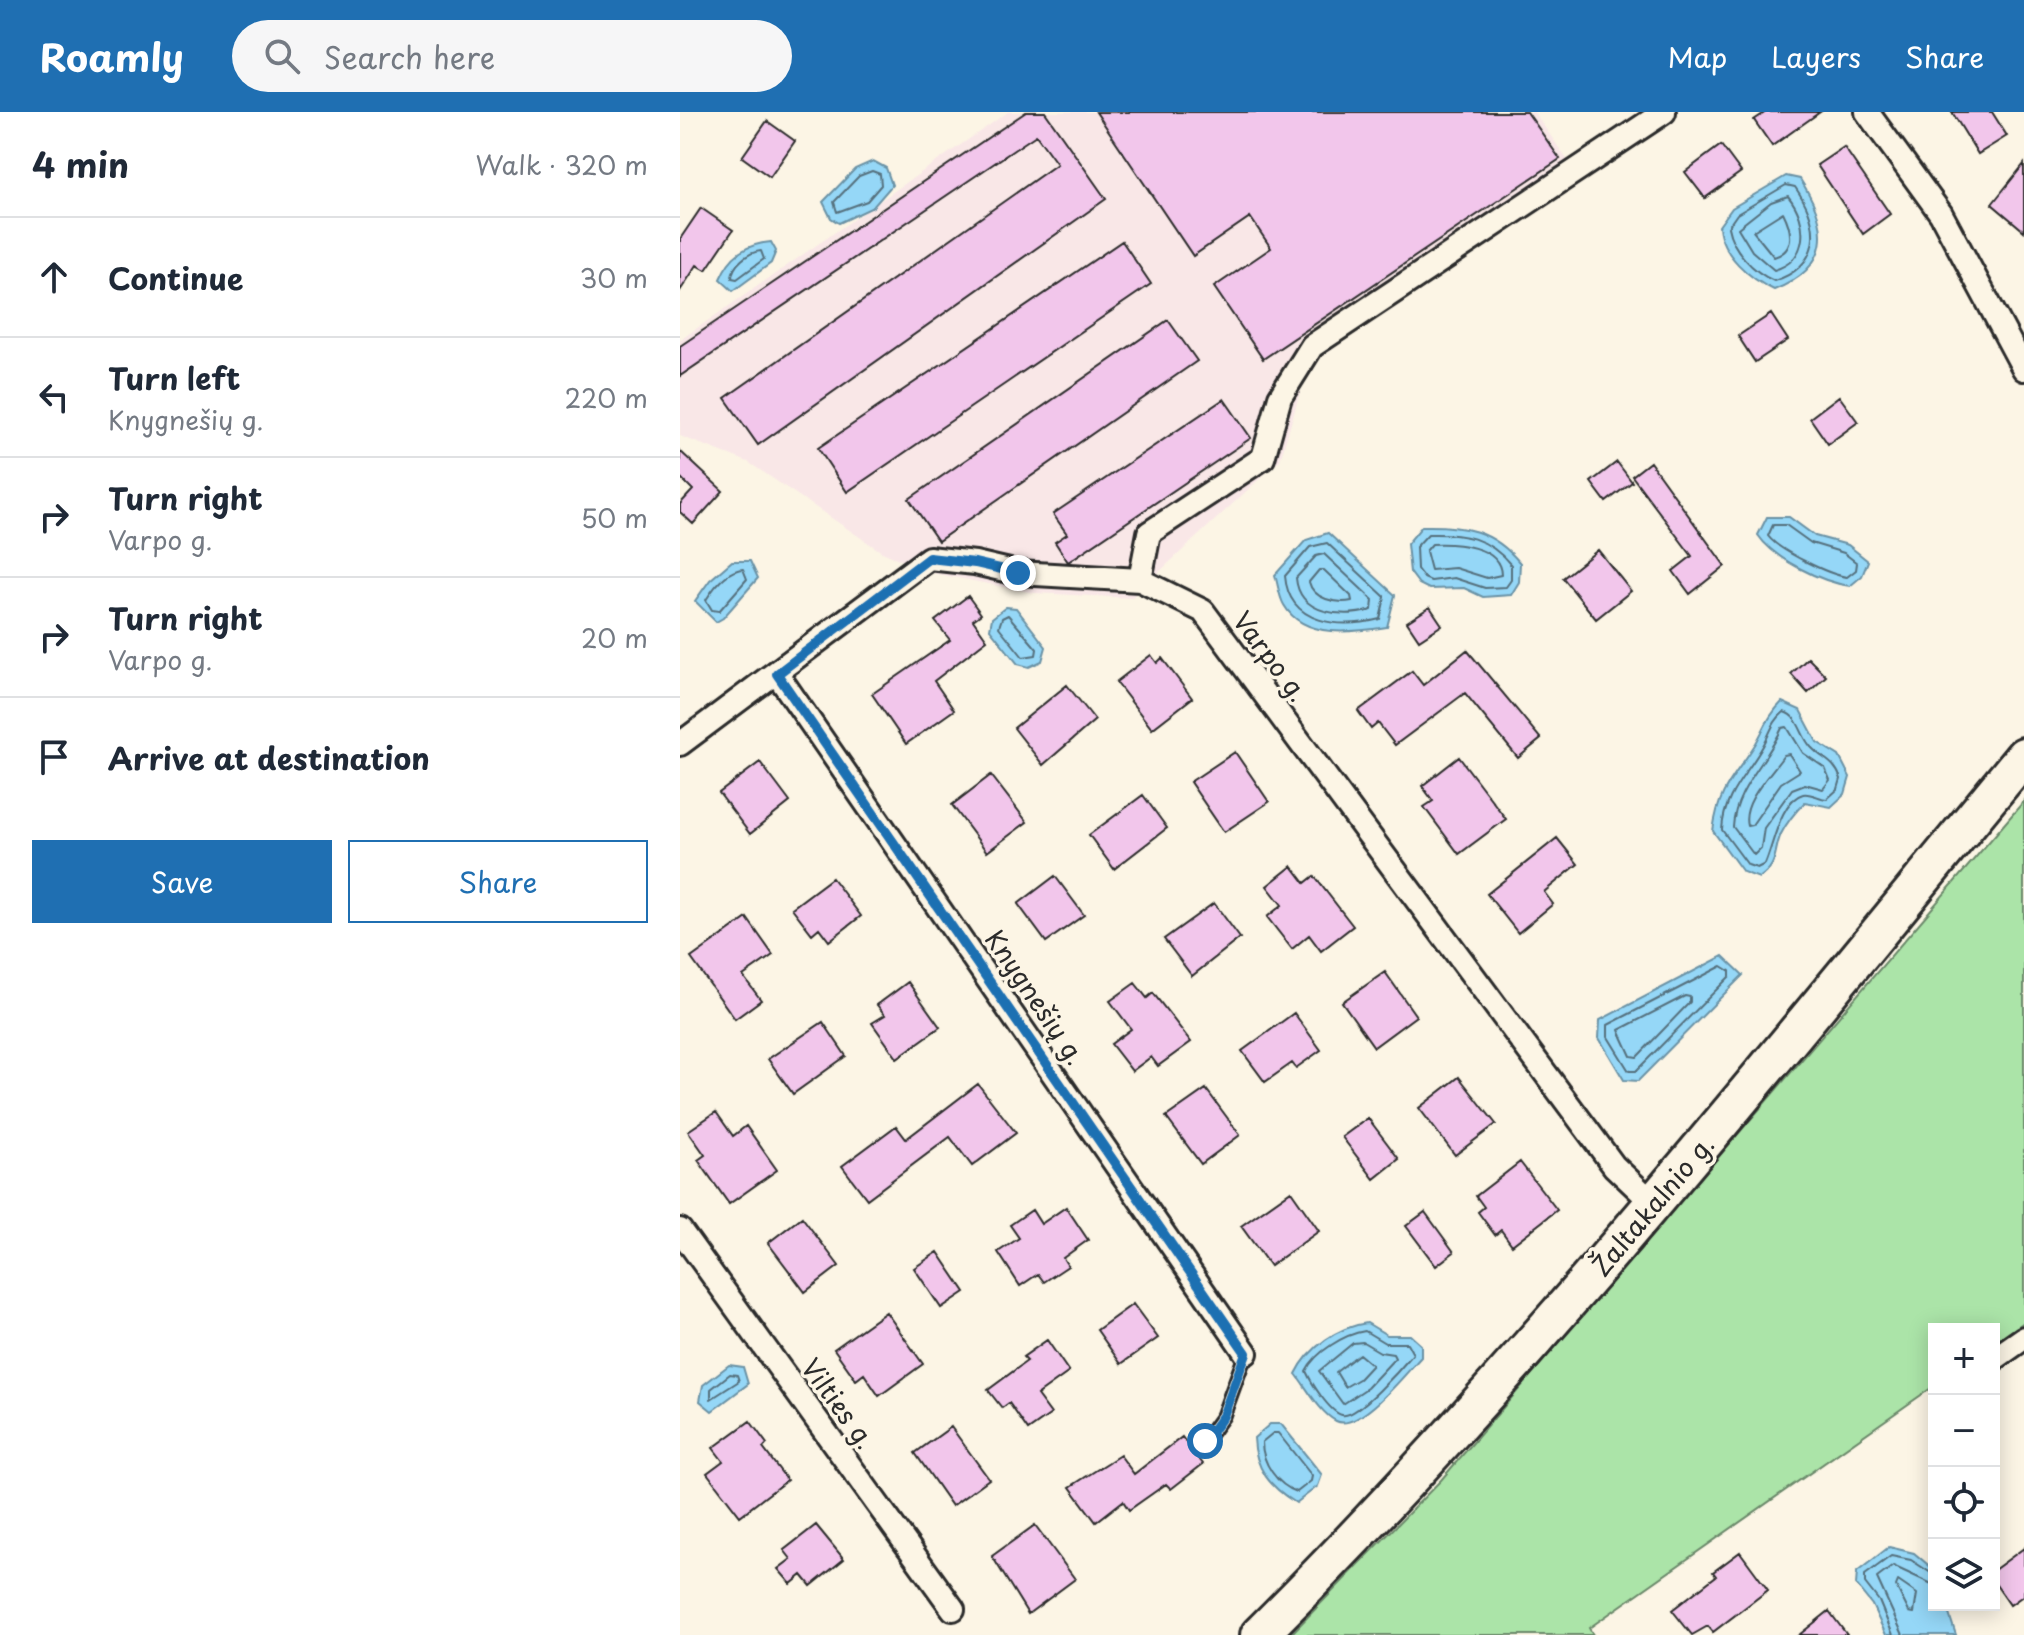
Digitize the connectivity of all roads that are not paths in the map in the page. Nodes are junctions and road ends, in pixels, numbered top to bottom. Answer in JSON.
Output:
{"nodes":[{"id":1,"x":1664,"y":112,"type":"edge"},
{"id":2,"x":1867,"y":112,"type":"edge"},
{"id":3,"x":2024,"y":369,"type":"edge"},
{"id":4,"x":1140,"y":580,"type":"junction"},
{"id":5,"x":777,"y":674,"type":"junction"},
{"id":6,"x":680,"y":744,"type":"edge"},
{"id":7,"x":2024,"y":756,"type":"edge"},
{"id":8,"x":1654,"y":1204,"type":"junction"},
{"id":9,"x":680,"y":1230,"type":"edge"},
{"id":10,"x":2024,"y":1338,"type":"edge"},
{"id":11,"x":1246,"y":1353,"type":"joint"},
{"id":12,"x":2000,"y":1355,"type":"edge"},
{"id":13,"x":1205,"y":1441,"type":"dead end"},
{"id":14,"x":953,"y":1609,"type":"dead end"},
{"id":15,"x":1259,"y":1635,"type":"edge"}],
"edges":[{"from":1,"to":4,"type":"street"},
{"from":2,"to":3,"type":"street"},
{"from":4,"to":5,"type":"street","name":"Varpo g."},
{"from":4,"to":8,"type":"street","name":"Varpo g."},
{"from":5,"to":6,"type":"street","name":"Varpo g."},
{"from":5,"to":11,"type":"street","name":"Knygnešių g."},
{"from":7,"to":8,"type":"main road","name":"Žaltakalnio g."},
{"from":8,"to":15,"type":"main road","name":"Žaltakalnio g."},
{"from":9,"to":14,"type":"street","name":"Vilties g."},
{"from":10,"to":12,"type":"street"},
{"from":11,"to":13,"type":"lane"}]}
